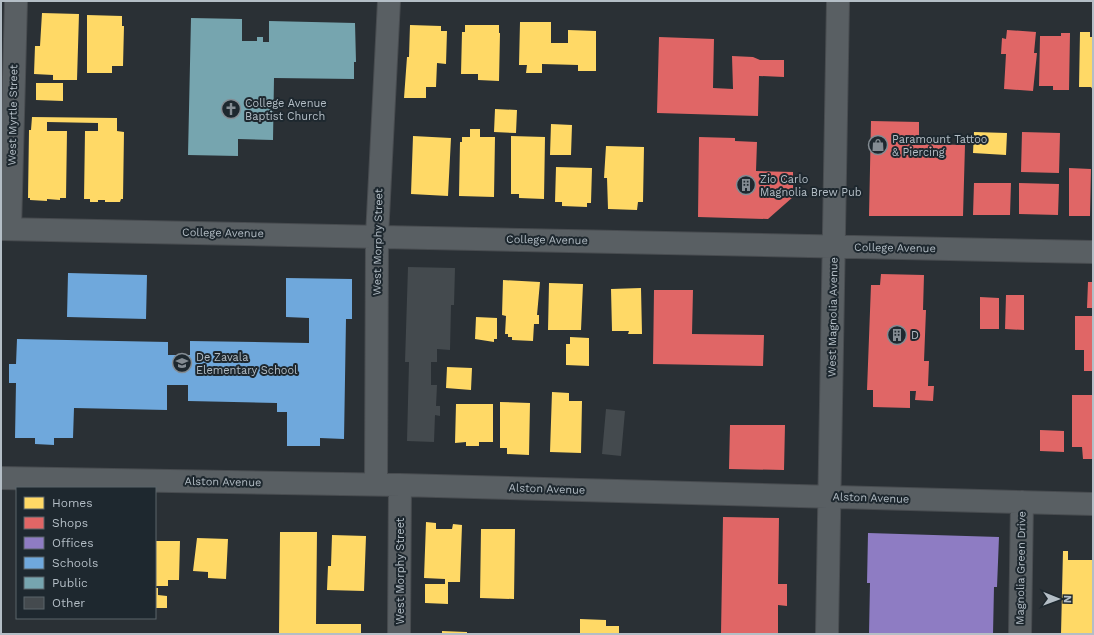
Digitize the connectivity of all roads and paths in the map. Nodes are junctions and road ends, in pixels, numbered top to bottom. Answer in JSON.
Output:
{"nodes":[{"id":1,"x":16,"y":1,"type":"edge"},
{"id":2,"x":389,"y":1,"type":"edge"},
{"id":3,"x":838,"y":1,"type":"edge"},
{"id":4,"x":5,"y":229,"type":"edge"},
{"id":5,"x":377,"y":236,"type":"junction"},
{"id":6,"x":834,"y":246,"type":"junction"},
{"id":7,"x":1093,"y":252,"type":"edge"},
{"id":8,"x":1,"y":478,"type":"edge"},
{"id":9,"x":376,"y":484,"type":"junction"},
{"id":10,"x":400,"y":485,"type":"junction"},
{"id":11,"x":830,"y":496,"type":"junction"},
{"id":12,"x":1022,"y":502,"type":"junction"},
{"id":13,"x":1093,"y":504,"type":"edge"},
{"id":14,"x":399,"y":634,"type":"edge"},
{"id":15,"x":827,"y":634,"type":"edge"},
{"id":16,"x":1020,"y":634,"type":"edge"}],
"edges":[{"from":1,"to":4,"type":"street","name":"West Myrtle Street"},
{"from":2,"to":5,"type":"street","name":"West Morphy Street"},
{"from":3,"to":6,"type":"street","name":"West Magnolia Avenue"},
{"from":4,"to":5,"type":"street","name":"College Avenue"},
{"from":5,"to":6,"type":"street","name":"College Avenue"},
{"from":5,"to":9,"type":"street","name":"West Morphy Street"},
{"from":6,"to":7,"type":"street","name":"College Avenue"},
{"from":6,"to":11,"type":"street","name":"West Magnolia Avenue"},
{"from":8,"to":9,"type":"street","name":"Alston Avenue"},
{"from":9,"to":10,"type":"street","name":"Alston Avenue"},
{"from":10,"to":11,"type":"street","name":"Alston Avenue"},
{"from":10,"to":14,"type":"street","name":"West Morphy Street"},
{"from":11,"to":12,"type":"street","name":"Alston Avenue"},
{"from":11,"to":15,"type":"street","name":"West Magnolia Avenue"},
{"from":12,"to":13,"type":"street","name":"Alston Avenue"},
{"from":12,"to":16,"type":"street","name":"Magnolia Green Drive"}]}
